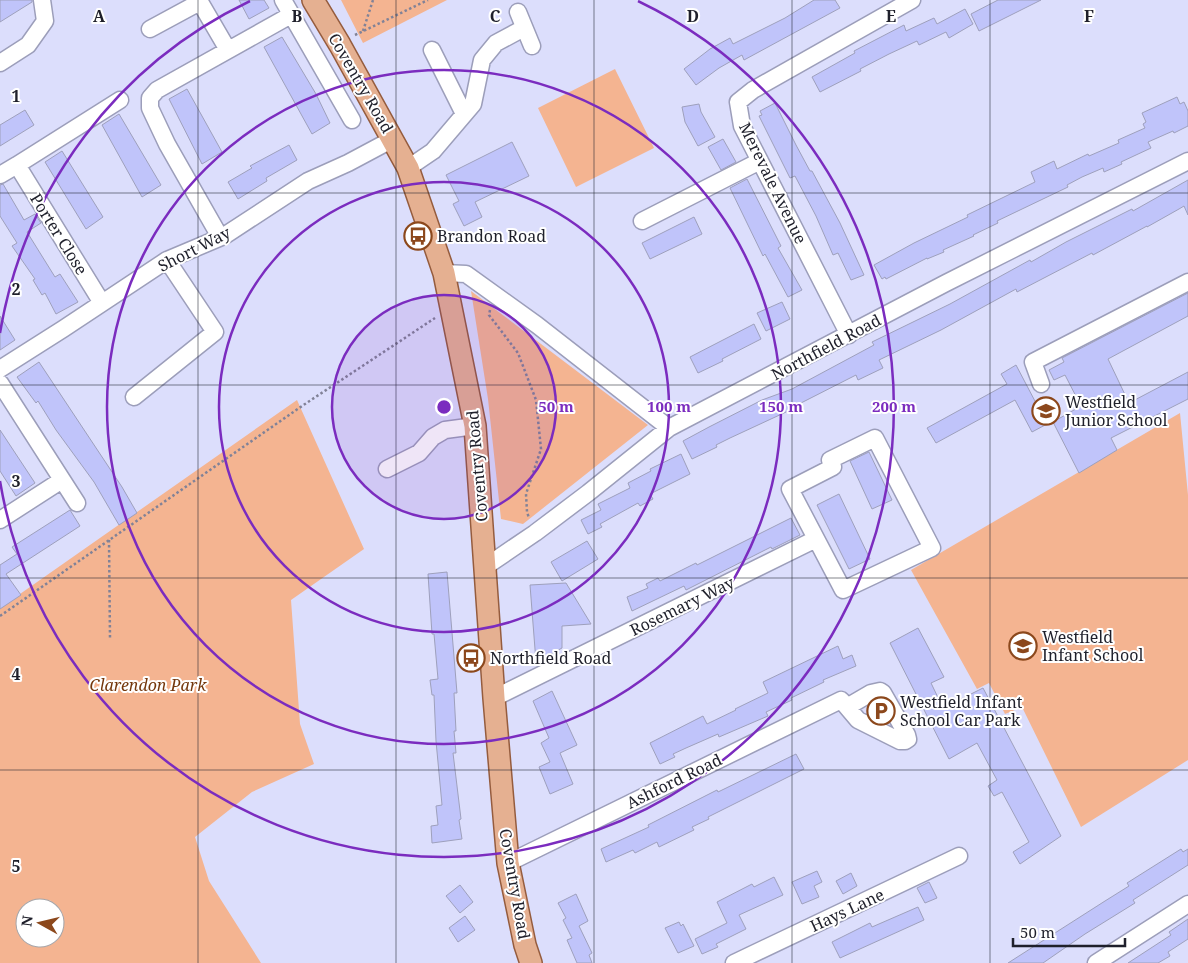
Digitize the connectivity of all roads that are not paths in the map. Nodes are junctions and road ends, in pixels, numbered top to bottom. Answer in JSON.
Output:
{"nodes":[{"id":1,"x":42,"y":0,"type":"edge"},
{"id":2,"x":283,"y":0,"type":"edge"},
{"id":3,"x":313,"y":0,"type":"edge"},
{"id":4,"x":912,"y":0,"type":"edge"},
{"id":5,"x":518,"y":12,"type":"dead end"},
{"id":6,"x":291,"y":15,"type":"junction"},
{"id":7,"x":524,"y":28,"type":"junction"},
{"id":8,"x":150,"y":29,"type":"dead end"},
{"id":9,"x":532,"y":46,"type":"dead end"},
{"id":10,"x":228,"y":50,"type":"junction"},
{"id":11,"x":432,"y":50,"type":"dead end"},
{"id":12,"x":0,"y":62,"type":"edge"},
{"id":13,"x":120,"y":100,"type":"dead end"},
{"id":14,"x":464,"y":114,"type":"junction"},
{"id":15,"x":352,"y":120,"type":"dead end"},
{"id":16,"x":393,"y":139,"type":"junction"},
{"id":17,"x":760,"y":161,"type":"junction"},
{"id":18,"x":1188,"y":161,"type":"edge"},
{"id":19,"x":16,"y":165,"type":"junction"},
{"id":20,"x":408,"y":168,"type":"junction"},
{"id":21,"x":0,"y":175,"type":"edge"},
{"id":22,"x":642,"y":221,"type":"dead end"},
{"id":23,"x":220,"y":237,"type":"junction"},
{"id":24,"x":167,"y":260,"type":"junction"},
{"id":25,"x":444,"y":273,"type":"junction"},
{"id":26,"x":1188,"y":282,"type":"edge"},
{"id":27,"x":102,"y":303,"type":"junction"},
{"id":28,"x":849,"y":335,"type":"junction"},
{"id":29,"x":0,"y":369,"type":"edge"},
{"id":30,"x":0,"y":383,"type":"edge"},
{"id":31,"x":1040,"y":384,"type":"dead end"},
{"id":32,"x":134,"y":398,"type":"dead end"},
{"id":33,"x":476,"y":426,"type":"junction"},
{"id":34,"x":669,"y":428,"type":"junction"},
{"id":35,"x":387,"y":469,"type":"dead end"},
{"id":36,"x":62,"y":480,"type":"junction"},
{"id":37,"x":77,"y":503,"type":"dead end"},
{"id":38,"x":0,"y":520,"type":"edge"},
{"id":39,"x":816,"y":539,"type":"junction"},
{"id":40,"x":485,"y":567,"type":"junction"},
{"id":41,"x":494,"y":698,"type":"junction"},
{"id":42,"x":848,"y":703,"type":"junction"},
{"id":43,"x":959,"y":856,"type":"dead end"},
{"id":44,"x":508,"y":863,"type":"junction"},
{"id":45,"x":1188,"y":904,"type":"edge"},
{"id":46,"x":531,"y":963,"type":"edge"},
{"id":47,"x":734,"y":963,"type":"edge"},
{"id":48,"x":1096,"y":963,"type":"edge"}],
"edges":[{"from":1,"to":12,"type":"street"},
{"from":2,"to":6,"type":"street"},
{"from":3,"to":16,"type":"main road","name":"Coventry Road"},
{"from":4,"to":17,"type":"street","name":"Merevale Avenue"},
{"from":5,"to":7,"type":"street"},
{"from":6,"to":10,"type":"street"},
{"from":6,"to":15,"type":"street"},
{"from":7,"to":9,"type":"street"},
{"from":7,"to":14,"type":"street"},
{"from":8,"to":10,"type":"street"},
{"from":10,"to":23,"type":"street"},
{"from":11,"to":14,"type":"street"},
{"from":13,"to":19,"type":"street"},
{"from":14,"to":20,"type":"street"},
{"from":16,"to":20,"type":"main road","name":"Coventry Road"},
{"from":16,"to":23,"type":"street","name":"Short Way"},
{"from":17,"to":22,"type":"street"},
{"from":17,"to":28,"type":"street","name":"Merevale Avenue"},
{"from":18,"to":28,"type":"street","name":"Northfield Road"},
{"from":19,"to":21,"type":"street"},
{"from":19,"to":27,"type":"street","name":"Porter Close"},
{"from":20,"to":25,"type":"main road","name":"Coventry Road"},
{"from":23,"to":24,"type":"street","name":"Short Way"},
{"from":24,"to":27,"type":"street","name":"Short Way"},
{"from":24,"to":32,"type":"street"},
{"from":25,"to":33,"type":"main road","name":"Coventry Road"},
{"from":25,"to":34,"type":"street"},
{"from":26,"to":31,"type":"street"},
{"from":27,"to":29,"type":"street","name":"Short Way"},
{"from":28,"to":34,"type":"street","name":"Northfield Road"},
{"from":30,"to":36,"type":"street"},
{"from":33,"to":35,"type":"street"},
{"from":33,"to":40,"type":"main road","name":"Coventry Road"},
{"from":34,"to":40,"type":"street","name":"Northfield Road"},
{"from":36,"to":37,"type":"street"},
{"from":36,"to":38,"type":"street"},
{"from":39,"to":39,"type":"street"},
{"from":39,"to":41,"type":"street","name":"Rosemary Way"},
{"from":40,"to":41,"type":"main road","name":"Coventry Road"},
{"from":41,"to":44,"type":"main road","name":"Coventry Road"},
{"from":42,"to":42,"type":"street","name":"Ashford Road"},
{"from":42,"to":44,"type":"street","name":"Ashford Road"},
{"from":43,"to":47,"type":"street","name":"Hays Lane"},
{"from":44,"to":46,"type":"main road","name":"Coventry Road"},
{"from":45,"to":48,"type":"street"}]}
